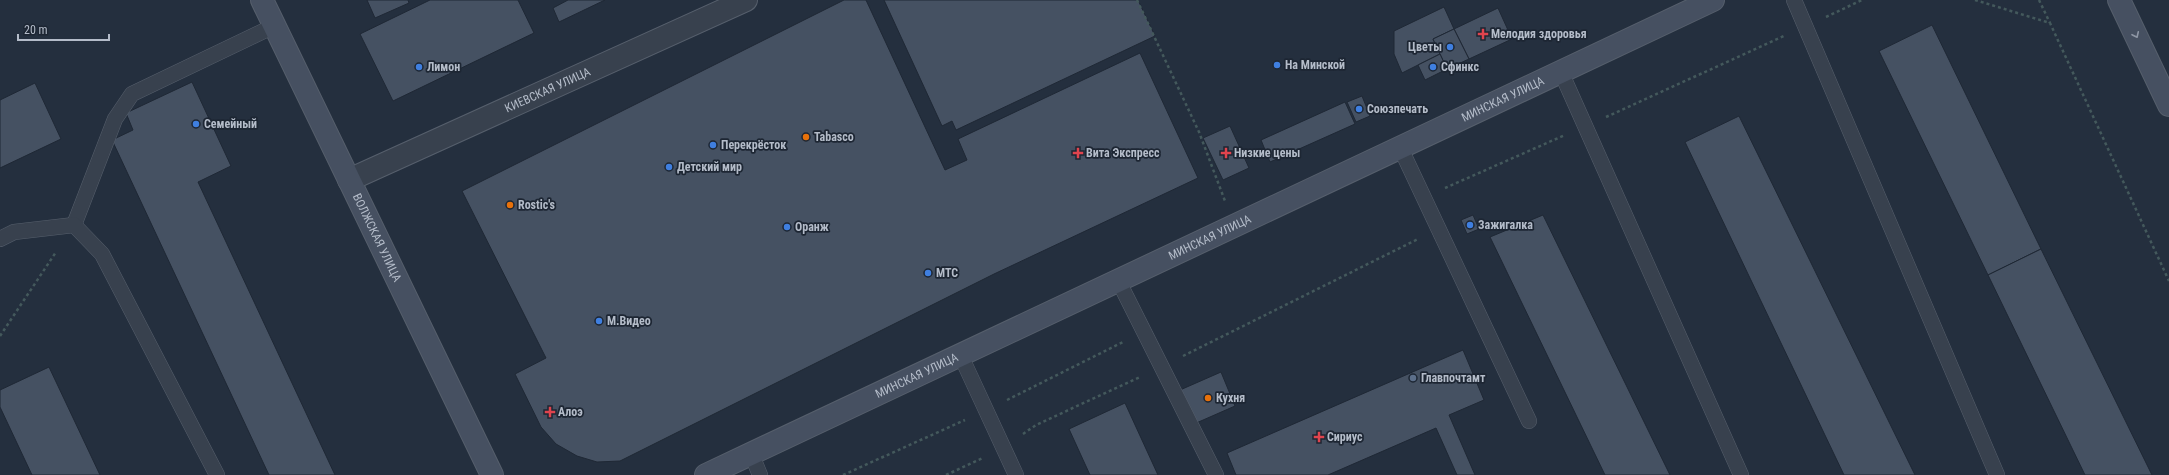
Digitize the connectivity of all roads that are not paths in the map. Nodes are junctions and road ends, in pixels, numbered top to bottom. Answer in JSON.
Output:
{"nodes":[{"id":1,"x":262,"y":0,"type":"edge"},
{"id":2,"x":746,"y":0,"type":"edge"},
{"id":3,"x":1713,"y":0,"type":"edge"},
{"id":4,"x":1794,"y":0,"type":"edge"},
{"id":5,"x":2119,"y":0,"type":"edge"},
{"id":6,"x":274,"y":26,"type":"junction"},
{"id":7,"x":1561,"y":72,"type":"junction"},
{"id":8,"x":2169,"y":105,"type":"edge"},
{"id":9,"x":1400,"y":148,"type":"junction"},
{"id":10,"x":350,"y":180,"type":"junction"},
{"id":11,"x":74,"y":225,"type":"junction"},
{"id":12,"x":0,"y":238,"type":"edge"},
{"id":13,"x":1118,"y":280,"type":"junction"},
{"id":14,"x":960,"y":354,"type":"junction"},
{"id":15,"x":1529,"y":421,"type":"dead end"},
{"id":16,"x":751,"y":453,"type":"junction"},
{"id":17,"x":217,"y":475,"type":"edge"},
{"id":18,"x":492,"y":475,"type":"edge"},
{"id":19,"x":706,"y":475,"type":"edge"},
{"id":20,"x":760,"y":475,"type":"edge"},
{"id":21,"x":1016,"y":475,"type":"edge"},
{"id":22,"x":1216,"y":475,"type":"edge"},
{"id":23,"x":1741,"y":475,"type":"edge"},
{"id":24,"x":1997,"y":475,"type":"edge"}],
"edges":[{"from":1,"to":6,"type":"main road","name":"ВОЛЖСКАЯ УЛИЦА"},
{"from":2,"to":10,"type":"street","name":"КИЕВСКАЯ УЛИЦА"},
{"from":3,"to":7,"type":"main road","name":"МИНСКАЯ УЛИЦА"},
{"from":4,"to":24,"type":"lane"},
{"from":5,"to":8,"type":"main road","one_way":true},
{"from":6,"to":10,"type":"main road","name":"ВОЛЖСКАЯ УЛИЦА"},
{"from":6,"to":11,"type":"lane"},
{"from":7,"to":9,"type":"main road","name":"МИНСКАЯ УЛИЦА"},
{"from":7,"to":23,"type":"lane"},
{"from":9,"to":13,"type":"main road","name":"МИНСКАЯ УЛИЦА"},
{"from":9,"to":15,"type":"lane"},
{"from":10,"to":18,"type":"main road","name":"ВОЛЖСКАЯ УЛИЦА"},
{"from":11,"to":12,"type":"lane"},
{"from":11,"to":17,"type":"lane"},
{"from":13,"to":14,"type":"main road","name":"МИНСКАЯ УЛИЦА"},
{"from":13,"to":22,"type":"lane"},
{"from":14,"to":16,"type":"main road","name":"МИНСКАЯ УЛИЦА"},
{"from":14,"to":21,"type":"lane"},
{"from":16,"to":19,"type":"main road","name":"МИНСКАЯ УЛИЦА"},
{"from":16,"to":20,"type":"lane"}]}
